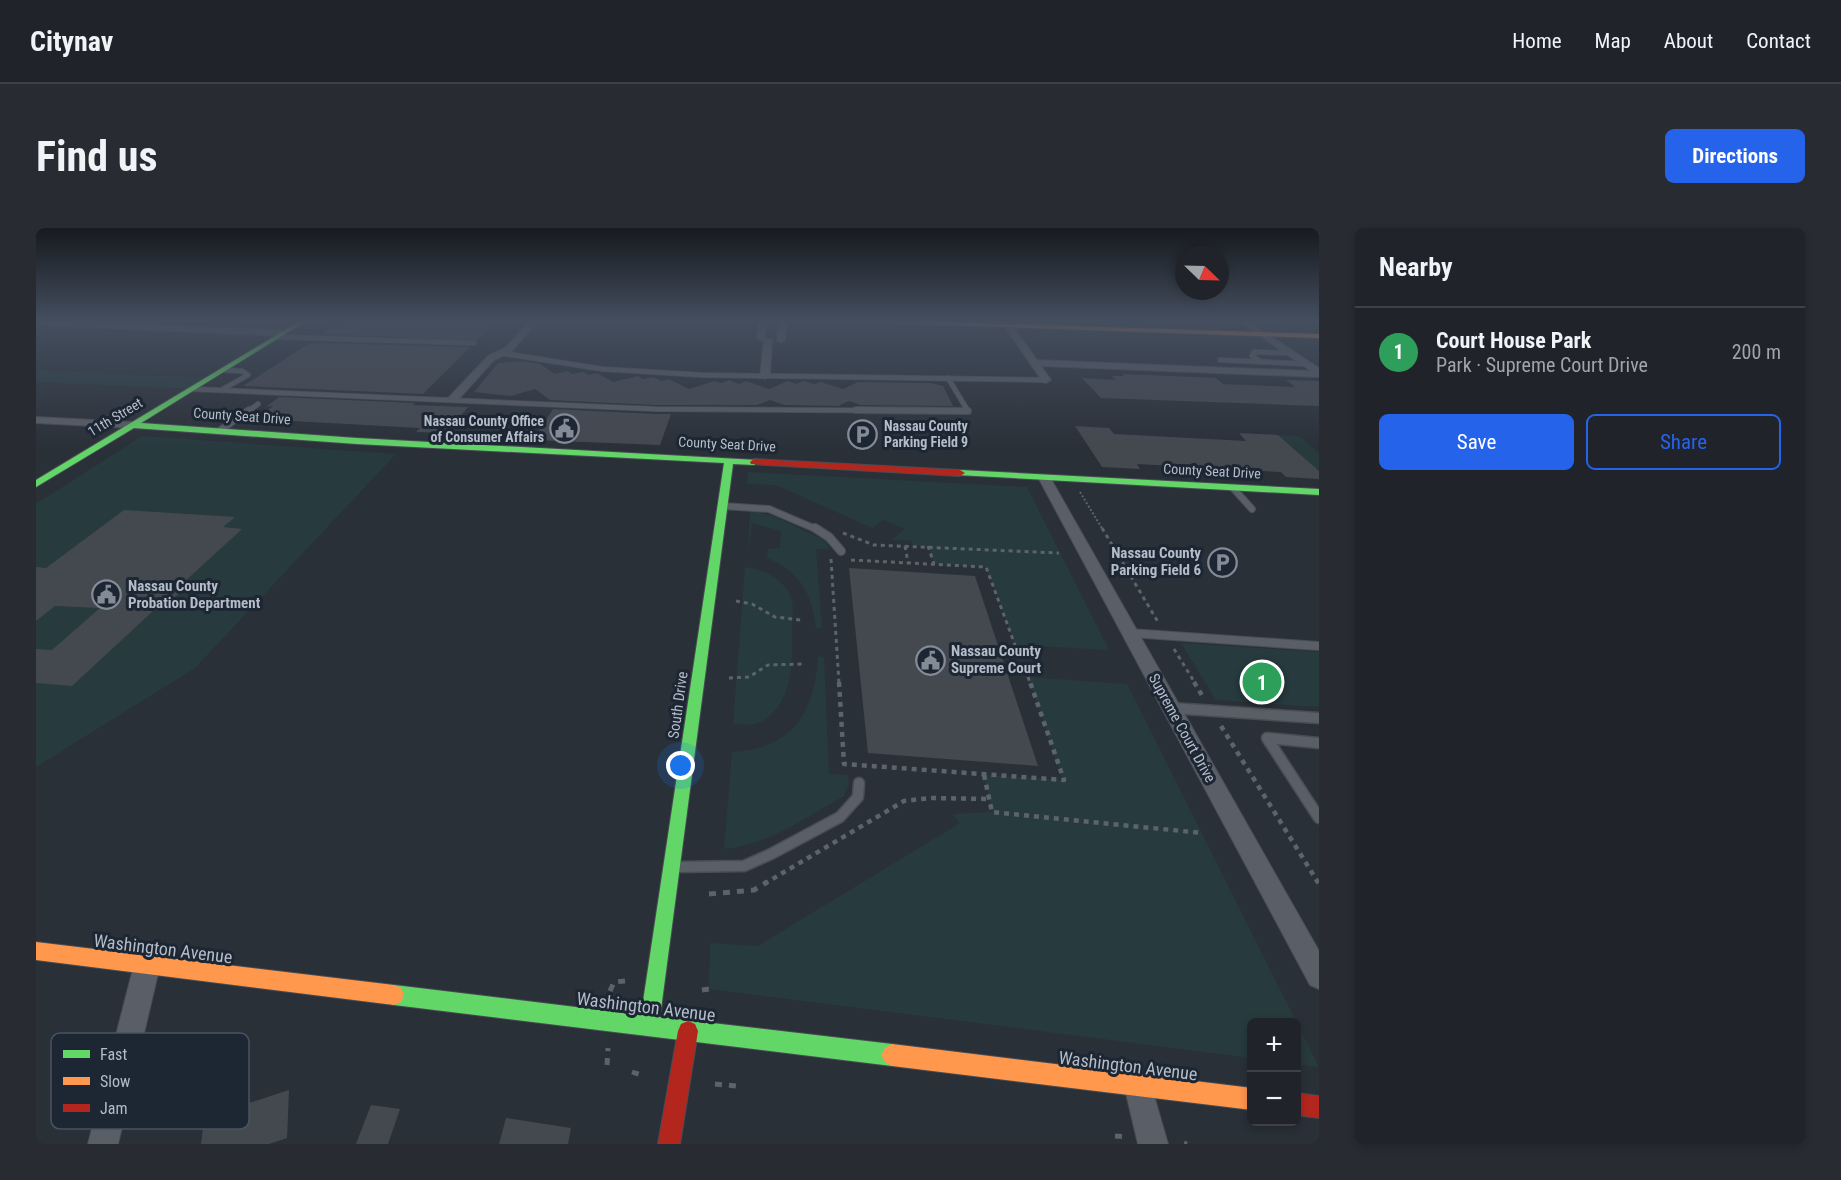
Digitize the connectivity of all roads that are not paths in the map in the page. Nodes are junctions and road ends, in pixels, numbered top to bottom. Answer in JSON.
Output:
{"nodes":[{"id":1,"x":1034,"y":363,"type":"edge"},
{"id":2,"x":233,"y":364,"type":"edge"},
{"id":3,"x":486,"y":364,"type":"edge"},
{"id":4,"x":569,"y":364,"type":"edge"},
{"id":5,"x":765,"y":364,"type":"edge"},
{"id":6,"x":1055,"y":364,"type":"edge"},
{"id":7,"x":1302,"y":364,"type":"edge"},
{"id":8,"x":1308,"y":364,"type":"joint"},
{"id":9,"x":223,"y":370,"type":"junction"},
{"id":10,"x":1319,"y":373,"type":"edge"},
{"id":11,"x":765,"y":376,"type":"junction"},
{"id":12,"x":948,"y":378,"type":"junction"},
{"id":13,"x":1046,"y":380,"type":"joint"},
{"id":14,"x":192,"y":389,"type":"junction"},
{"id":15,"x":220,"y":390,"type":"junction"},
{"id":16,"x":453,"y":399,"type":"junction"},
{"id":17,"x":258,"y":404,"type":"dead end"},
{"id":18,"x":36,"y":420,"type":"edge"},
{"id":19,"x":133,"y":425,"type":"junction"},
{"id":20,"x":219,"y":431,"type":"junction"},
{"id":21,"x":729,"y":461,"type":"junction"},
{"id":22,"x":1045,"y":479,"type":"junction"},
{"id":23,"x":36,"y":484,"type":"edge"},
{"id":24,"x":1233,"y":488,"type":"junction"},
{"id":25,"x":1319,"y":492,"type":"edge"},
{"id":26,"x":723,"y":506,"type":"junction"},
{"id":27,"x":1252,"y":509,"type":"dead end"},
{"id":28,"x":841,"y":551,"type":"dead end"},
{"id":29,"x":1130,"y":633,"type":"junction"},
{"id":30,"x":1319,"y":646,"type":"edge"},
{"id":31,"x":1171,"y":708,"type":"junction"},
{"id":32,"x":1319,"y":718,"type":"edge"},
{"id":33,"x":1319,"y":743,"type":"edge"},
{"id":34,"x":859,"y":783,"type":"dead end"},
{"id":35,"x":1319,"y":818,"type":"edge"},
{"id":36,"x":671,"y":867,"type":"junction"},
{"id":37,"x":36,"y":951,"type":"edge"},
{"id":38,"x":147,"y":965,"type":"junction"},
{"id":39,"x":1319,"y":976,"type":"edge"},
{"id":40,"x":649,"y":1026,"type":"junction"},
{"id":41,"x":688,"y":1031,"type":"junction"},
{"id":42,"x":130,"y":1033,"type":"edge"},
{"id":43,"x":1138,"y":1085,"type":"junction"},
{"id":44,"x":1247,"y":1099,"type":"edge"},
{"id":45,"x":1301,"y":1105,"type":"edge"},
{"id":46,"x":1319,"y":1107,"type":"edge"},
{"id":47,"x":107,"y":1129,"type":"edge"},
{"id":48,"x":1141,"y":1140,"type":"edge"},
{"id":49,"x":103,"y":1144,"type":"edge"},
{"id":50,"x":669,"y":1144,"type":"edge"}],
"edges":[{"from":1,"to":13,"type":"street"},
{"from":2,"to":9,"type":"street","name":"11th Street"},
{"from":3,"to":16,"type":"street"},
{"from":4,"to":11,"type":"lane"},
{"from":5,"to":11,"type":"street"},
{"from":6,"to":10,"type":"street"},
{"from":7,"to":8,"type":"lane"},
{"from":8,"to":10,"type":"street"},
{"from":9,"to":14,"type":"street","name":"11th Street"},
{"from":9,"to":15,"type":"lane"},
{"from":11,"to":12,"type":"lane"},
{"from":12,"to":13,"type":"lane"},
{"from":12,"to":16,"type":"lane"},
{"from":14,"to":15,"type":"lane"},
{"from":14,"to":19,"type":"street","name":"11th Street"},
{"from":15,"to":16,"type":"lane"},
{"from":17,"to":20,"type":"lane"},
{"from":18,"to":19,"type":"street"},
{"from":19,"to":20,"type":"street","name":"County Seat Drive"},
{"from":19,"to":23,"type":"street","name":"11th Street"},
{"from":20,"to":21,"type":"street","name":"County Seat Drive"},
{"from":21,"to":22,"type":"street","name":"County Seat Drive"},
{"from":21,"to":26,"type":"street","name":"South Drive"},
{"from":22,"to":24,"type":"street","name":"County Seat Drive"},
{"from":22,"to":29,"type":"street","name":"Supreme Court Drive"},
{"from":24,"to":25,"type":"street","name":"County Seat Drive"},
{"from":24,"to":27,"type":"lane"},
{"from":26,"to":28,"type":"lane"},
{"from":26,"to":36,"type":"street","name":"South Drive"},
{"from":29,"to":30,"type":"lane"},
{"from":29,"to":31,"type":"street","name":"Supreme Court Drive"},
{"from":31,"to":32,"type":"lane"},
{"from":31,"to":39,"type":"street","name":"Supreme Court Drive"},
{"from":33,"to":35,"type":"lane"},
{"from":34,"to":36,"type":"lane"},
{"from":36,"to":40,"type":"street","name":"South Drive"},
{"from":37,"to":38,"type":"street","name":"Washington Avenue"},
{"from":38,"to":40,"type":"street","name":"Washington Avenue"},
{"from":38,"to":42,"type":"street"},
{"from":40,"to":41,"type":"street","name":"Washington Avenue"},
{"from":41,"to":43,"type":"street","name":"Washington Avenue"},
{"from":41,"to":50,"type":"street"},
{"from":43,"to":44,"type":"street","name":"Washington Avenue"},
{"from":43,"to":48,"type":"street"},
{"from":45,"to":46,"type":"street"},
{"from":47,"to":49,"type":"street"}]}
